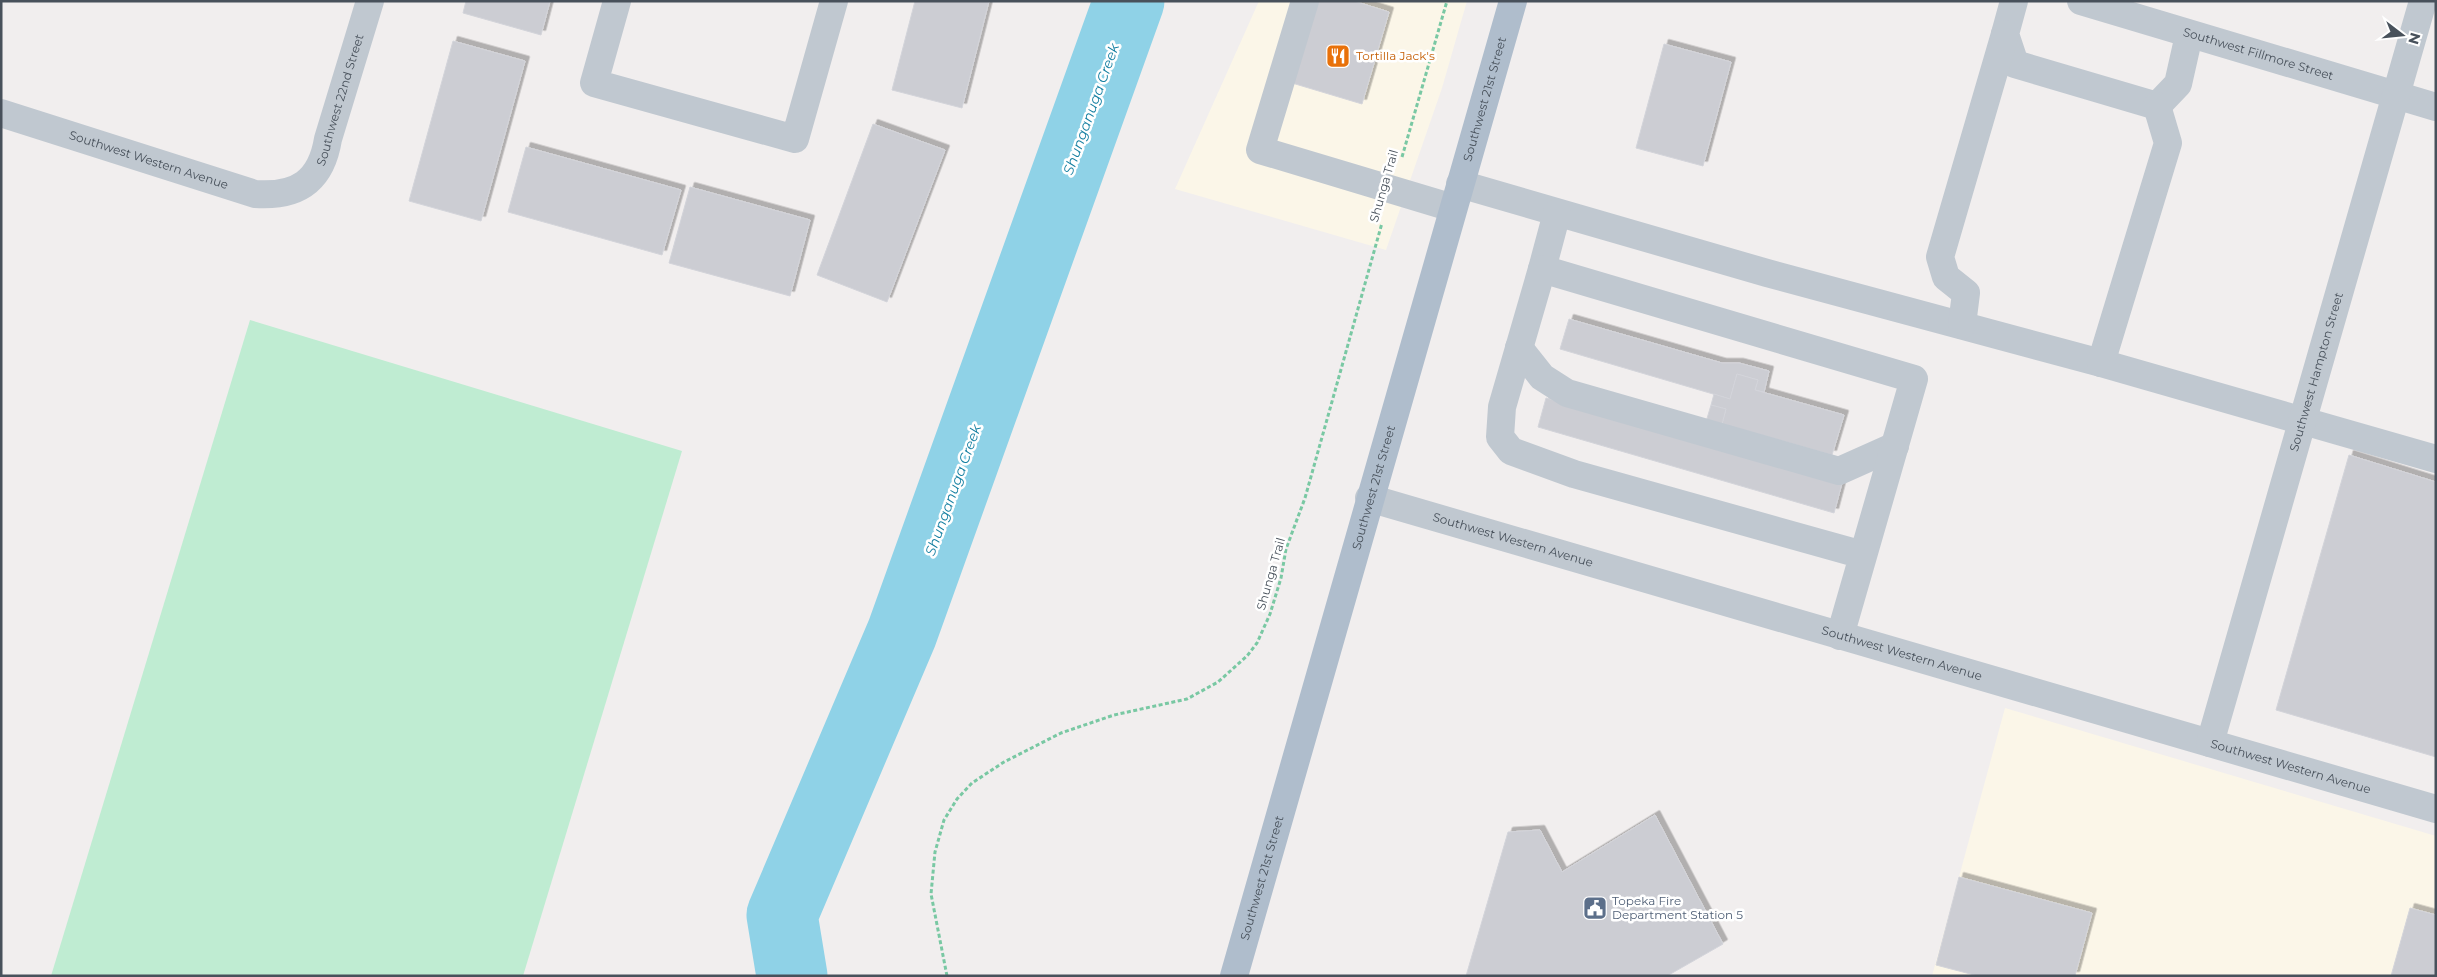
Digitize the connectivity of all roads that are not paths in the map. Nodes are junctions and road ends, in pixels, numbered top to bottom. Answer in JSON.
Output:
{"nodes":[{"id":1,"x":370,"y":1,"type":"edge"},
{"id":2,"x":617,"y":1,"type":"edge"},
{"id":3,"x":834,"y":1,"type":"edge"},
{"id":4,"x":1305,"y":1,"type":"edge"},
{"id":5,"x":1513,"y":1,"type":"edge"},
{"id":6,"x":2014,"y":1,"type":"edge"},
{"id":7,"x":2081,"y":1,"type":"edge"},
{"id":8,"x":2423,"y":1,"type":"edge"},
{"id":9,"x":2005,"y":34,"type":"junction"},
{"id":10,"x":2189,"y":35,"type":"junction"},
{"id":11,"x":2395,"y":96,"type":"junction"},
{"id":12,"x":2156,"y":106,"type":"junction"},
{"id":13,"x":2436,"y":107,"type":"edge"},
{"id":14,"x":1,"y":113,"type":"edge"},
{"id":15,"x":297,"y":189,"type":"joint"},
{"id":16,"x":1456,"y":196,"type":"junction"},
{"id":17,"x":1557,"y":213,"type":"junction"},
{"id":18,"x":1542,"y":269,"type":"junction"},
{"id":19,"x":1962,"y":325,"type":"junction"},
{"id":20,"x":1519,"y":348,"type":"junction"},
{"id":21,"x":2101,"y":363,"type":"junction"},
{"id":22,"x":2302,"y":421,"type":"junction"},
{"id":23,"x":1895,"y":446,"type":"junction"},
{"id":24,"x":2436,"y":459,"type":"edge"},
{"id":25,"x":1369,"y":498,"type":"junction"},
{"id":26,"x":1863,"y":555,"type":"junction"},
{"id":27,"x":1840,"y":636,"type":"junction"},
{"id":28,"x":2210,"y":743,"type":"junction"},
{"id":29,"x":2436,"y":809,"type":"edge"},
{"id":30,"x":1234,"y":976,"type":"edge"}],
"edges":[{"from":1,"to":15,"type":"street","name":"Southwest 22nd Street"},
{"from":2,"to":3,"type":"street"},
{"from":4,"to":16,"type":"street"},
{"from":5,"to":16,"type":"main road","name":"Southwest 21st Street"},
{"from":6,"to":9,"type":"street"},
{"from":7,"to":10,"type":"street","name":"Southwest Fillmore Street"},
{"from":8,"to":11,"type":"street","name":"Southwest Hampton Street"},
{"from":9,"to":12,"type":"street"},
{"from":9,"to":19,"type":"street"},
{"from":10,"to":11,"type":"street","name":"Southwest Fillmore Street"},
{"from":10,"to":12,"type":"street"},
{"from":11,"to":13,"type":"street","name":"Southwest Fillmore Street"},
{"from":11,"to":22,"type":"street","name":"Southwest Hampton Street"},
{"from":12,"to":21,"type":"street"},
{"from":14,"to":15,"type":"street","name":"Southwest Western Avenue"},
{"from":16,"to":17,"type":"street"},
{"from":16,"to":25,"type":"main road","name":"Southwest 21st Street"},
{"from":17,"to":18,"type":"street"},
{"from":17,"to":19,"type":"street"},
{"from":18,"to":20,"type":"street"},
{"from":18,"to":23,"type":"street"},
{"from":19,"to":21,"type":"street"},
{"from":20,"to":23,"type":"street"},
{"from":20,"to":26,"type":"street"},
{"from":21,"to":22,"type":"street"},
{"from":22,"to":24,"type":"street"},
{"from":22,"to":28,"type":"street","name":"Southwest Hampton Street"},
{"from":23,"to":26,"type":"street"},
{"from":25,"to":27,"type":"street","name":"Southwest Western Avenue"},
{"from":25,"to":30,"type":"main road","name":"Southwest 21st Street"},
{"from":26,"to":27,"type":"street"},
{"from":27,"to":28,"type":"street","name":"Southwest Western Avenue"},
{"from":28,"to":29,"type":"street","name":"Southwest Western Avenue"}]}
